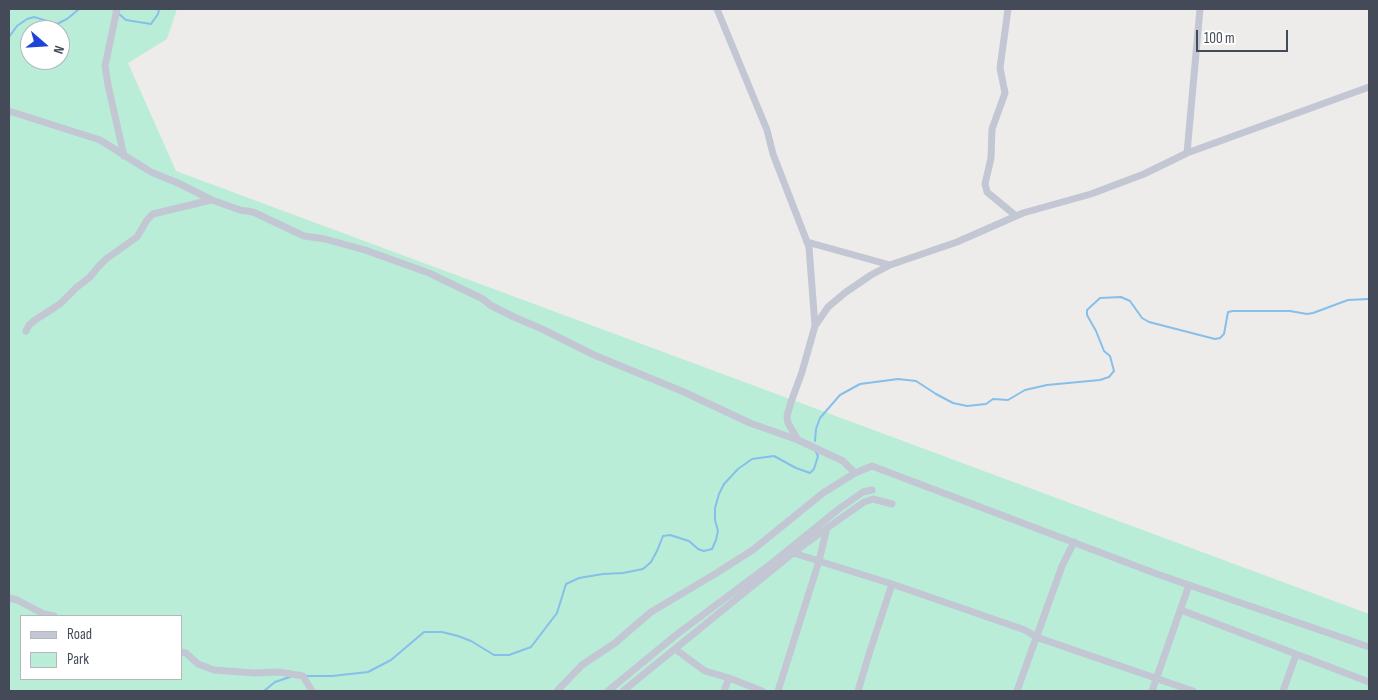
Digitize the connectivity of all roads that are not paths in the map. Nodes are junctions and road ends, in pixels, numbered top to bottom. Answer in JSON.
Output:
{"nodes":[{"id":1,"x":117,"y":9,"type":"edge"},
{"id":2,"x":717,"y":9,"type":"edge"},
{"id":3,"x":1008,"y":9,"type":"edge"},
{"id":4,"x":1200,"y":9,"type":"edge"},
{"id":5,"x":1369,"y":87,"type":"edge"},
{"id":6,"x":9,"y":111,"type":"edge"},
{"id":7,"x":1188,"y":153,"type":"junction"},
{"id":8,"x":124,"y":156,"type":"junction"},
{"id":9,"x":212,"y":200,"type":"junction"},
{"id":10,"x":1016,"y":216,"type":"junction"},
{"id":11,"x":807,"y":242,"type":"junction"},
{"id":12,"x":890,"y":265,"type":"junction"},
{"id":13,"x":815,"y":326,"type":"junction"},
{"id":14,"x":26,"y":330,"type":"dead end"},
{"id":15,"x":798,"y":440,"type":"junction"},
{"id":16,"x":855,"y":473,"type":"junction"},
{"id":17,"x":872,"y":490,"type":"dead end"},
{"id":18,"x":892,"y":504,"type":"dead end"},
{"id":19,"x":827,"y":528,"type":"junction"},
{"id":20,"x":1074,"y":542,"type":"junction"},
{"id":21,"x":790,"y":552,"type":"junction"},
{"id":22,"x":819,"y":561,"type":"junction"},
{"id":23,"x":892,"y":584,"type":"junction"},
{"id":24,"x":1189,"y":585,"type":"junction"},
{"id":25,"x":9,"y":598,"type":"edge"},
{"id":26,"x":1181,"y":610,"type":"junction"},
{"id":27,"x":49,"y":615,"type":"edge"},
{"id":28,"x":1036,"y":637,"type":"junction"},
{"id":29,"x":1369,"y":647,"type":"edge"},
{"id":30,"x":675,"y":649,"type":"junction"},
{"id":31,"x":182,"y":652,"type":"edge"},
{"id":32,"x":1296,"y":655,"type":"junction"},
{"id":33,"x":631,"y":672,"type":"junction"},
{"id":34,"x":638,"y":678,"type":"junction"},
{"id":35,"x":729,"y":678,"type":"junction"},
{"id":36,"x":1156,"y":679,"type":"junction"},
{"id":37,"x":1369,"y":682,"type":"edge"},
{"id":38,"x":312,"y":691,"type":"edge"},
{"id":39,"x":557,"y":691,"type":"edge"},
{"id":40,"x":608,"y":691,"type":"edge"},
{"id":41,"x":623,"y":691,"type":"edge"},
{"id":42,"x":724,"y":691,"type":"edge"},
{"id":43,"x":762,"y":691,"type":"edge"},
{"id":44,"x":778,"y":691,"type":"edge"},
{"id":45,"x":858,"y":691,"type":"edge"},
{"id":46,"x":1017,"y":691,"type":"edge"},
{"id":47,"x":1152,"y":691,"type":"edge"},
{"id":48,"x":1193,"y":691,"type":"edge"},
{"id":49,"x":1283,"y":691,"type":"edge"}],
"edges":[{"from":1,"to":8,"type":"street"},
{"from":2,"to":11,"type":"street"},
{"from":3,"to":10,"type":"street"},
{"from":4,"to":7,"type":"street"},
{"from":5,"to":7,"type":"street"},
{"from":6,"to":8,"type":"street"},
{"from":7,"to":10,"type":"street"},
{"from":8,"to":9,"type":"street"},
{"from":9,"to":14,"type":"street"},
{"from":9,"to":15,"type":"street"},
{"from":10,"to":12,"type":"street"},
{"from":11,"to":12,"type":"street"},
{"from":11,"to":13,"type":"street"},
{"from":12,"to":13,"type":"street"},
{"from":13,"to":15,"type":"street"},
{"from":15,"to":16,"type":"street"},
{"from":16,"to":20,"type":"street"},
{"from":16,"to":39,"type":"street"},
{"from":17,"to":21,"type":"street"},
{"from":18,"to":19,"type":"street"},
{"from":19,"to":21,"type":"street"},
{"from":19,"to":22,"type":"street"},
{"from":20,"to":24,"type":"street"},
{"from":20,"to":28,"type":"street"},
{"from":21,"to":22,"type":"street"},
{"from":21,"to":30,"type":"street"},
{"from":21,"to":33,"type":"street"},
{"from":22,"to":23,"type":"street"},
{"from":22,"to":44,"type":"street"},
{"from":23,"to":28,"type":"street"},
{"from":23,"to":45,"type":"street"},
{"from":24,"to":26,"type":"street"},
{"from":24,"to":29,"type":"street"},
{"from":25,"to":27,"type":"street"},
{"from":26,"to":32,"type":"street"},
{"from":26,"to":36,"type":"street"},
{"from":28,"to":36,"type":"street"},
{"from":28,"to":46,"type":"street"},
{"from":30,"to":34,"type":"street"},
{"from":30,"to":35,"type":"street"},
{"from":31,"to":38,"type":"street"},
{"from":32,"to":37,"type":"street"},
{"from":32,"to":49,"type":"street"},
{"from":33,"to":34,"type":"street"},
{"from":33,"to":40,"type":"street"},
{"from":34,"to":41,"type":"street"},
{"from":35,"to":42,"type":"street"},
{"from":35,"to":43,"type":"street"},
{"from":36,"to":47,"type":"street"},
{"from":36,"to":48,"type":"street"}]}
